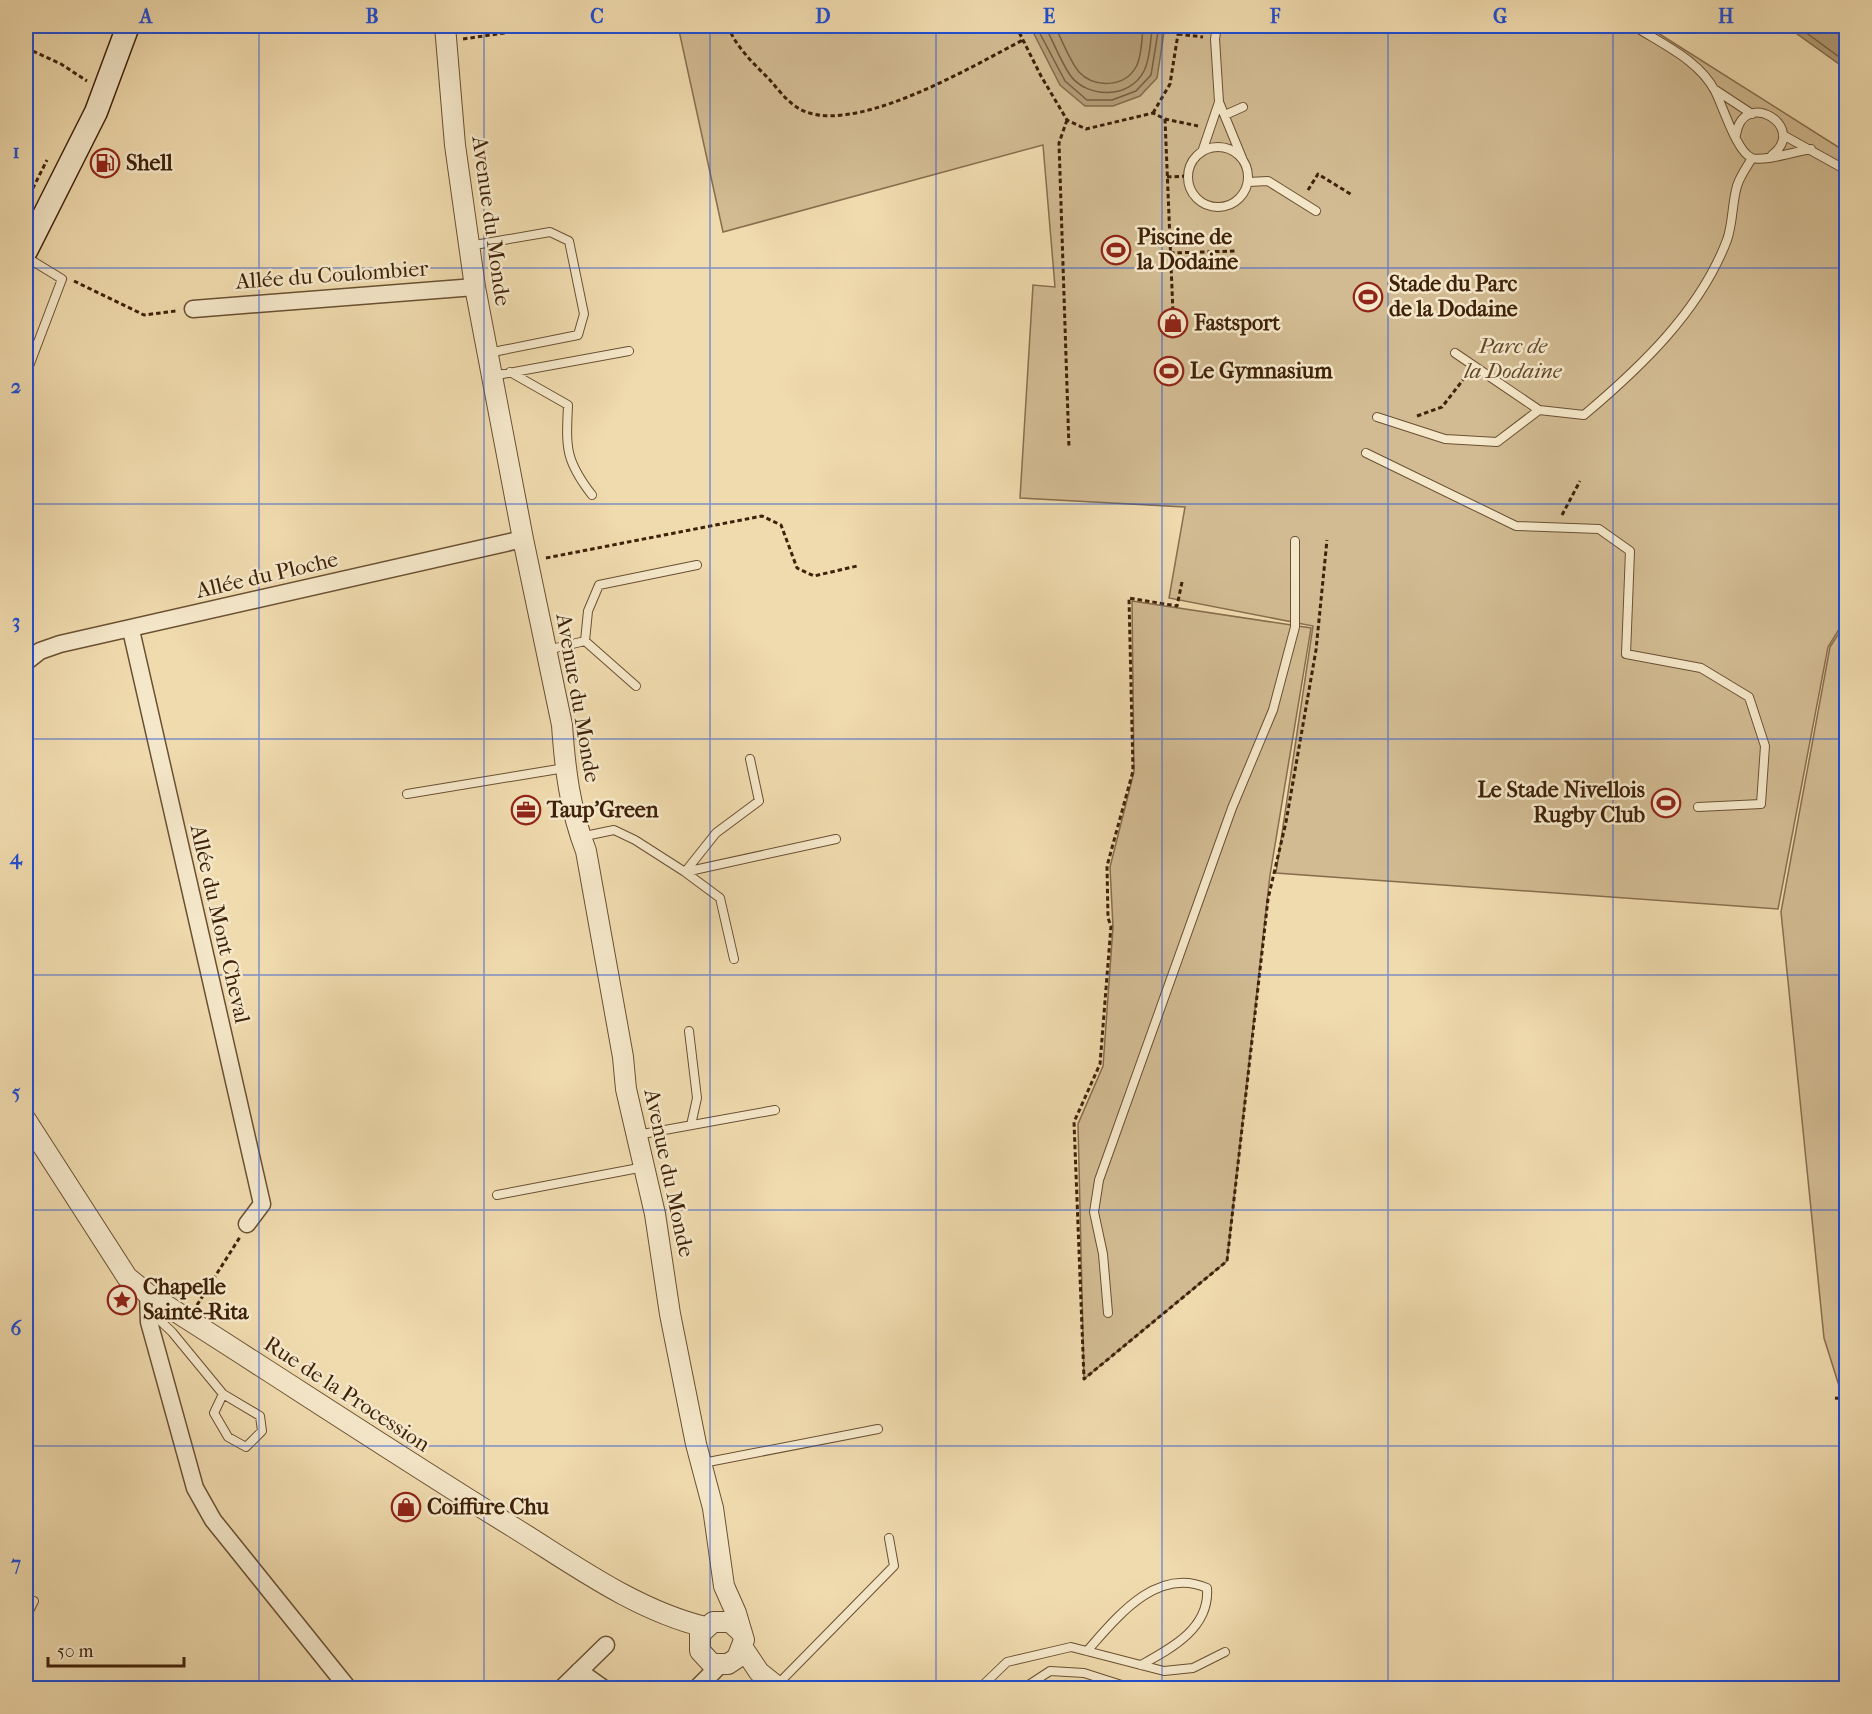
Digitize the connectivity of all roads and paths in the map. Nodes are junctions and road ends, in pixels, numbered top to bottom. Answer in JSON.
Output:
{"nodes":[{"id":1,"x":119,"y":26,"type":"edge"},
{"id":2,"x":128,"y":26,"type":"edge"},
{"id":3,"x":553,"y":26,"type":"edge"},
{"id":4,"x":728,"y":26,"type":"edge"},
{"id":5,"x":1016,"y":26,"type":"edge"},
{"id":6,"x":1177,"y":26,"type":"edge"},
{"id":7,"x":1218,"y":26,"type":"edge"},
{"id":8,"x":1634,"y":26,"type":"edge"},
{"id":9,"x":446,"y":34,"type":"edge"},
{"id":10,"x":1178,"y":34,"type":"junction"},
{"id":11,"x":1215,"y":39,"type":"junction"},
{"id":12,"x":1023,"y":40,"type":"junction"},
{"id":13,"x":26,"y":48,"type":"edge"},
{"id":14,"x":89,"y":86,"type":"junction"},
{"id":15,"x":1714,"y":88,"type":"junction"},
{"id":16,"x":1219,"y":102,"type":"junction"},
{"id":17,"x":1247,"y":106,"type":"dead end"},
{"id":18,"x":1154,"y":113,"type":"junction"},
{"id":19,"x":1752,"y":114,"type":"junction"},
{"id":20,"x":1225,"y":115,"type":"junction"},
{"id":21,"x":1165,"y":119,"type":"junction"},
{"id":22,"x":1067,"y":120,"type":"junction"},
{"id":23,"x":1209,"y":128,"type":"junction"},
{"id":24,"x":1783,"y":135,"type":"junction"},
{"id":25,"x":1736,"y":136,"type":"junction"},
{"id":26,"x":1811,"y":149,"type":"junction"},
{"id":27,"x":51,"y":152,"type":"dead end"},
{"id":28,"x":1202,"y":152,"type":"junction"},
{"id":29,"x":1769,"y":157,"type":"junction"},
{"id":30,"x":1752,"y":158,"type":"junction"},
{"id":31,"x":1244,"y":161,"type":"junction"},
{"id":32,"x":1846,"y":170,"type":"edge"},
{"id":33,"x":1188,"y":176,"type":"junction"},
{"id":34,"x":1167,"y":177,"type":"junction"},
{"id":35,"x":1248,"y":182,"type":"junction"},
{"id":36,"x":1352,"y":195,"type":"dead end"},
{"id":37,"x":1300,"y":201,"type":"junction"},
{"id":38,"x":26,"y":202,"type":"edge"},
{"id":39,"x":1316,"y":211,"type":"dead end"},
{"id":40,"x":26,"y":227,"type":"edge"},
{"id":41,"x":469,"y":246,"type":"junction"},
{"id":42,"x":26,"y":251,"type":"edge"},
{"id":43,"x":1235,"y":251,"type":"dead end"},
{"id":44,"x":1170,"y":253,"type":"junction"},
{"id":45,"x":26,"y":257,"type":"edge"},
{"id":46,"x":62,"y":279,"type":"junction"},
{"id":47,"x":475,"y":287,"type":"junction"},
{"id":48,"x":193,"y":309,"type":"joint"},
{"id":49,"x":1173,"y":313,"type":"dead end"},
{"id":50,"x":629,"y":351,"type":"dead end"},
{"id":51,"x":488,"y":352,"type":"junction"},
{"id":52,"x":1455,"y":353,"type":"dead end"},
{"id":53,"x":1474,"y":366,"type":"junction"},
{"id":54,"x":26,"y":374,"type":"edge"},
{"id":55,"x":501,"y":374,"type":"junction"},
{"id":56,"x":1539,"y":410,"type":"junction"},
{"id":57,"x":1377,"y":417,"type":"dead end"},
{"id":58,"x":1399,"y":424,"type":"junction"},
{"id":59,"x":1069,"y":448,"type":"dead end"},
{"id":60,"x":1366,"y":453,"type":"dead end"},
{"id":61,"x":1580,"y":481,"type":"dead end"},
{"id":62,"x":592,"y":495,"type":"dead end"},
{"id":63,"x":1556,"y":527,"type":"junction"},
{"id":64,"x":523,"y":539,"type":"junction"},
{"id":65,"x":1295,"y":541,"type":"dead end"},
{"id":66,"x":528,"y":561,"type":"junction"},
{"id":67,"x":697,"y":566,"type":"dead end"},
{"id":68,"x":857,"y":566,"type":"dead end"},
{"id":69,"x":131,"y":630,"type":"junction"},
{"id":70,"x":585,"y":641,"type":"junction"},
{"id":71,"x":547,"y":650,"type":"junction"},
{"id":72,"x":26,"y":662,"type":"edge"},
{"id":73,"x":636,"y":686,"type":"dead end"},
{"id":74,"x":750,"y":759,"type":"dead end"},
{"id":75,"x":565,"y":768,"type":"junction"},
{"id":76,"x":407,"y":794,"type":"dead end"},
{"id":77,"x":1698,"y":807,"type":"dead end"},
{"id":78,"x":580,"y":837,"type":"junction"},
{"id":79,"x":837,"y":839,"type":"dead end"},
{"id":80,"x":684,"y":872,"type":"junction"},
{"id":81,"x":734,"y":959,"type":"dead end"},
{"id":82,"x":689,"y":1031,"type":"dead end"},
{"id":83,"x":775,"y":1110,"type":"dead end"},
{"id":84,"x":26,"y":1120,"type":"edge"},
{"id":85,"x":691,"y":1125,"type":"junction"},
{"id":86,"x":636,"y":1136,"type":"junction"},
{"id":87,"x":645,"y":1167,"type":"junction"},
{"id":88,"x":497,"y":1195,"type":"dead end"},
{"id":89,"x":247,"y":1224,"type":"joint"},
{"id":90,"x":148,"y":1302,"type":"junction"},
{"id":91,"x":1108,"y":1313,"type":"dead end"},
{"id":92,"x":188,"y":1319,"type":"junction"},
{"id":93,"x":223,"y":1394,"type":"junction"},
{"id":94,"x":1835,"y":1398,"type":"dead end"},
{"id":95,"x":1846,"y":1399,"type":"edge"},
{"id":96,"x":878,"y":1429,"type":"dead end"},
{"id":97,"x":703,"y":1463,"type":"junction"},
{"id":98,"x":889,"y":1538,"type":"dead end"},
{"id":99,"x":724,"y":1586,"type":"junction"},
{"id":100,"x":34,"y":1601,"type":"dead end"},
{"id":101,"x":26,"y":1617,"type":"edge"},
{"id":102,"x":742,"y":1640,"type":"junction"},
{"id":103,"x":606,"y":1645,"type":"dead end"},
{"id":104,"x":712,"y":1647,"type":"junction"},
{"id":105,"x":1087,"y":1650,"type":"junction"},
{"id":106,"x":1224,"y":1652,"type":"dead end"},
{"id":107,"x":1141,"y":1665,"type":"junction"},
{"id":108,"x":579,"y":1671,"type":"junction"},
{"id":109,"x":759,"y":1672,"type":"junction"},
{"id":110,"x":1237,"y":1686,"type":"dead end"},
{"id":111,"x":698,"y":1687,"type":"edge"},
{"id":112,"x":777,"y":1687,"type":"edge"},
{"id":113,"x":348,"y":1689,"type":"edge"},
{"id":114,"x":561,"y":1689,"type":"edge"},
{"id":115,"x":603,"y":1689,"type":"edge"},
{"id":116,"x":980,"y":1689,"type":"edge"},
{"id":117,"x":1024,"y":1689,"type":"edge"},
{"id":118,"x":1131,"y":1689,"type":"edge"},
{"id":119,"x":1216,"y":1689,"type":"edge"}],
"edges":[{"from":1,"to":14,"type":"main road"},
{"from":2,"to":42,"type":"main road"},
{"from":3,"to":9,"type":"path"},
{"from":4,"to":12,"type":"path"},
{"from":5,"to":12,"type":"path"},
{"from":6,"to":10,"type":"path"},
{"from":7,"to":11,"type":"lane"},
{"from":8,"to":15,"type":"lane"},
{"from":9,"to":41,"type":"street","name":"Avenue du Monde"},
{"from":10,"to":11,"type":"path"},
{"from":10,"to":18,"type":"path"},
{"from":11,"to":16,"type":"lane"},
{"from":12,"to":22,"type":"path"},
{"from":13,"to":14,"type":"path"},
{"from":14,"to":40,"type":"main road"},
{"from":15,"to":19,"type":"lane"},
{"from":15,"to":25,"type":"lane"},
{"from":16,"to":20,"type":"lane"},
{"from":16,"to":23,"type":"lane"},
{"from":17,"to":20,"type":"lane"},
{"from":18,"to":21,"type":"path"},
{"from":18,"to":22,"type":"path"},
{"from":19,"to":24,"type":"lane"},
{"from":19,"to":25,"type":"lane"},
{"from":20,"to":31,"type":"lane"},
{"from":21,"to":23,"type":"path"},
{"from":21,"to":34,"type":"path"},
{"from":22,"to":59,"type":"path"},
{"from":23,"to":28,"type":"lane"},
{"from":24,"to":26,"type":"lane"},
{"from":24,"to":29,"type":"lane"},
{"from":25,"to":30,"type":"lane"},
{"from":26,"to":29,"type":"lane"},
{"from":26,"to":32,"type":"lane"},
{"from":27,"to":38,"type":"path"},
{"from":28,"to":31,"type":"lane"},
{"from":28,"to":33,"type":"lane"},
{"from":29,"to":30,"type":"lane"},
{"from":30,"to":56,"type":"lane"},
{"from":31,"to":35,"type":"lane"},
{"from":33,"to":34,"type":"path"},
{"from":33,"to":35,"type":"lane"},
{"from":34,"to":44,"type":"path"},
{"from":35,"to":37,"type":"lane"},
{"from":36,"to":37,"type":"path"},
{"from":37,"to":39,"type":"lane"},
{"from":41,"to":47,"type":"street","name":"Avenue du Monde"},
{"from":41,"to":51,"type":"lane"},
{"from":43,"to":44,"type":"path"},
{"from":44,"to":49,"type":"path"},
{"from":45,"to":46,"type":"lane"},
{"from":46,"to":48,"type":"path"},
{"from":46,"to":54,"type":"lane"},
{"from":47,"to":48,"type":"street","name":"Allée du Coulombier"},
{"from":47,"to":51,"type":"street","name":"Avenue du Monde"},
{"from":50,"to":55,"type":"lane"},
{"from":51,"to":55,"type":"street","name":"Avenue du Monde"},
{"from":52,"to":53,"type":"lane"},
{"from":53,"to":56,"type":"lane"},
{"from":53,"to":58,"type":"path"},
{"from":55,"to":62,"type":"lane"},
{"from":55,"to":64,"type":"street","name":"Avenue du Monde"},
{"from":56,"to":58,"type":"lane"},
{"from":57,"to":58,"type":"lane"},
{"from":60,"to":63,"type":"lane"},
{"from":61,"to":63,"type":"path"},
{"from":63,"to":77,"type":"lane"},
{"from":64,"to":66,"type":"street","name":"Avenue du Monde"},
{"from":64,"to":69,"type":"street","name":"Allée du Ploche"},
{"from":65,"to":91,"type":"lane"},
{"from":66,"to":68,"type":"path"},
{"from":66,"to":71,"type":"street","name":"Avenue du Monde"},
{"from":67,"to":70,"type":"lane"},
{"from":69,"to":72,"type":"street","name":"Allée du Ploche"},
{"from":69,"to":89,"type":"street","name":"Allée du Mont Cheval"},
{"from":70,"to":71,"type":"lane"},
{"from":70,"to":73,"type":"lane"},
{"from":71,"to":75,"type":"street","name":"Avenue du Monde"},
{"from":74,"to":80,"type":"lane"},
{"from":75,"to":76,"type":"lane"},
{"from":75,"to":78,"type":"street","name":"Avenue du Monde"},
{"from":78,"to":80,"type":"lane"},
{"from":78,"to":86,"type":"street","name":"Avenue du Monde"},
{"from":79,"to":80,"type":"lane"},
{"from":80,"to":81,"type":"lane"},
{"from":82,"to":85,"type":"lane"},
{"from":83,"to":85,"type":"lane"},
{"from":84,"to":90,"type":"street","name":"Rue de la Procession"},
{"from":85,"to":86,"type":"lane"},
{"from":86,"to":87,"type":"street","name":"Avenue du Monde"},
{"from":87,"to":88,"type":"lane"},
{"from":87,"to":97,"type":"street","name":"Avenue du Monde"},
{"from":89,"to":92,"type":"path"},
{"from":90,"to":92,"type":"street","name":"Rue de la Procession"},
{"from":90,"to":93,"type":"lane"},
{"from":90,"to":113,"type":"street"},
{"from":92,"to":104,"type":"street","name":"Rue de la Procession"},
{"from":93,"to":93,"type":"lane"},
{"from":94,"to":95,"type":"path"},
{"from":96,"to":97,"type":"lane"},
{"from":97,"to":99,"type":"street","name":"Avenue du Monde"},
{"from":98,"to":112,"type":"lane"},
{"from":99,"to":102,"type":"street","name":"Avenue du Monde"},
{"from":99,"to":104,"type":"street","name":"Avenue du Monde"},
{"from":100,"to":101,"type":"lane"},
{"from":102,"to":104,"type":"street"},
{"from":102,"to":104,"type":"street"},
{"from":102,"to":109,"type":"street","name":"Avenue du Monde"},
{"from":103,"to":108,"type":"street"},
{"from":104,"to":109,"type":"street"},
{"from":104,"to":111,"type":"street"},
{"from":105,"to":107,"type":"lane"},
{"from":105,"to":107,"type":"lane"},
{"from":105,"to":116,"type":"lane"},
{"from":106,"to":107,"type":"lane"},
{"from":108,"to":114,"type":"street"},
{"from":108,"to":115,"type":"street"},
{"from":109,"to":112,"type":"street"},
{"from":110,"to":119,"type":"lane"},
{"from":117,"to":118,"type":"lane"}]}
